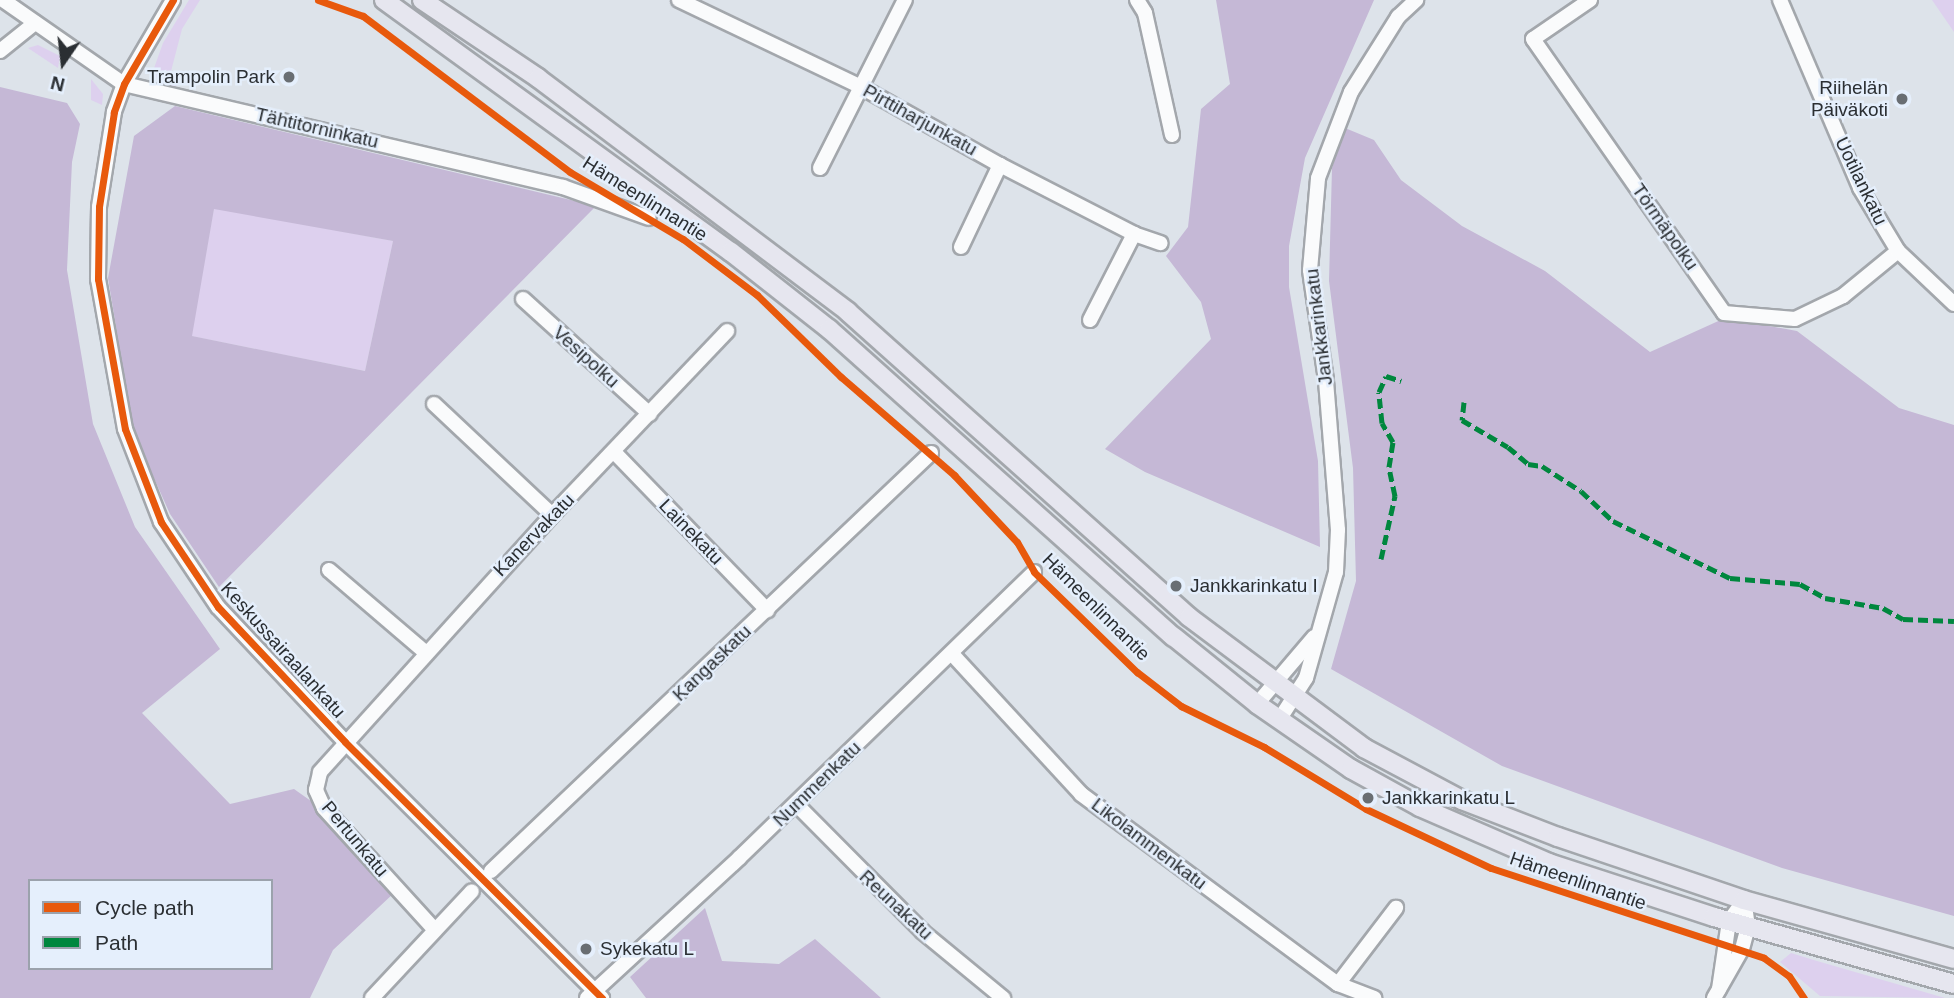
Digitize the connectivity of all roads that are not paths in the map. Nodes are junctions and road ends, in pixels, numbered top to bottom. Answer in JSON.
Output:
{"nodes":[{"id":1,"x":3,"y":0,"type":"edge"},
{"id":2,"x":173,"y":0,"type":"edge"},
{"id":3,"x":384,"y":0,"type":"edge"},
{"id":4,"x":422,"y":0,"type":"edge"},
{"id":5,"x":679,"y":0,"type":"edge"},
{"id":6,"x":905,"y":0,"type":"edge"},
{"id":7,"x":1138,"y":0,"type":"edge"},
{"id":8,"x":1416,"y":0,"type":"edge"},
{"id":9,"x":1590,"y":0,"type":"edge"},
{"id":10,"x":1780,"y":0,"type":"edge"},
{"id":11,"x":35,"y":23,"type":"junction"},
{"id":12,"x":0,"y":51,"type":"edge"},
{"id":13,"x":124,"y":84,"type":"junction"},
{"id":14,"x":861,"y":87,"type":"junction"},
{"id":15,"x":1172,"y":135,"type":"dead end"},
{"id":16,"x":1000,"y":165,"type":"junction"},
{"id":17,"x":820,"y":168,"type":"dead end"},
{"id":18,"x":649,"y":218,"type":"dead end"},
{"id":19,"x":1134,"y":234,"type":"junction"},
{"id":20,"x":1160,"y":243,"type":"dead end"},
{"id":21,"x":961,"y":247,"type":"dead end"},
{"id":22,"x":1898,"y":251,"type":"junction"},
{"id":23,"x":523,"y":299,"type":"dead end"},
{"id":24,"x":1954,"y":303,"type":"edge"},
{"id":25,"x":1090,"y":320,"type":"dead end"},
{"id":26,"x":727,"y":331,"type":"dead end"},
{"id":27,"x":434,"y":404,"type":"dead end"},
{"id":28,"x":650,"y":414,"type":"junction"},
{"id":29,"x":615,"y":453,"type":"junction"},
{"id":30,"x":931,"y":453,"type":"dead end"},
{"id":31,"x":552,"y":515,"type":"junction"},
{"id":32,"x":329,"y":570,"type":"dead end"},
{"id":33,"x":1034,"y":572,"type":"dead end"},
{"id":34,"x":767,"y":610,"type":"junction"},
{"id":35,"x":1315,"y":636,"type":"junction"},
{"id":36,"x":425,"y":652,"type":"junction"},
{"id":37,"x":953,"y":654,"type":"junction"},
{"id":38,"x":1275,"y":682,"type":"junction"},
{"id":39,"x":1295,"y":697,"type":"junction"},
{"id":40,"x":1257,"y":704,"type":"junction"},
{"id":41,"x":1279,"y":720,"type":"junction"},
{"id":42,"x":345,"y":742,"type":"junction"},
{"id":43,"x":796,"y":804,"type":"junction"},
{"id":44,"x":491,"y":871,"type":"dead end"},
{"id":45,"x":472,"y":891,"type":"dead end"},
{"id":46,"x":1744,"y":900,"type":"junction"},
{"id":47,"x":1396,"y":908,"type":"dead end"},
{"id":48,"x":1729,"y":921,"type":"junction"},
{"id":49,"x":1748,"y":927,"type":"junction"},
{"id":50,"x":434,"y":929,"type":"junction"},
{"id":51,"x":1954,"y":959,"type":"edge"},
{"id":52,"x":1338,"y":984,"type":"junction"},
{"id":53,"x":1954,"y":984,"type":"edge"},
{"id":54,"x":595,"y":996,"type":"edge"},
{"id":55,"x":1716,"y":996,"type":"edge"},
{"id":56,"x":372,"y":998,"type":"edge"},
{"id":57,"x":1003,"y":998,"type":"edge"},
{"id":58,"x":1374,"y":998,"type":"edge"}],
"edges":[{"from":1,"to":11,"type":"street","name":"Tähtitorninkatu"},
{"from":2,"to":13,"type":"street","name":"Keskussairaalankatu"},
{"from":3,"to":40,"type":"main road","name":"Hämeenlinnantie"},
{"from":4,"to":38,"type":"main road","name":"Hämeenlinnantie"},
{"from":5,"to":14,"type":"street","name":"Pirttiharjunkatu"},
{"from":6,"to":14,"type":"street"},
{"from":7,"to":15,"type":"street"},
{"from":8,"to":35,"type":"street","name":"Jankkarinkatu"},
{"from":9,"to":22,"type":"street","name":"Törmäpolku"},
{"from":10,"to":22,"type":"street","name":"Uotilankatu"},
{"from":11,"to":12,"type":"street"},
{"from":11,"to":13,"type":"street","name":"Tähtitorninkatu"},
{"from":13,"to":18,"type":"street","name":"Tähtitorninkatu"},
{"from":13,"to":42,"type":"street","name":"Keskussairaalankatu"},
{"from":14,"to":16,"type":"street","name":"Pirttiharjunkatu"},
{"from":14,"to":17,"type":"street"},
{"from":16,"to":19,"type":"street","name":"Pirttiharjunkatu"},
{"from":16,"to":21,"type":"street"},
{"from":19,"to":20,"type":"street","name":"Pirttiharjunkatu"},
{"from":19,"to":25,"type":"street"},
{"from":22,"to":24,"type":"street","name":"Uotilankatu"},
{"from":23,"to":28,"type":"street","name":"Vesipolku"},
{"from":26,"to":28,"type":"street","name":"Kanervakatu"},
{"from":27,"to":31,"type":"street"},
{"from":28,"to":29,"type":"street","name":"Kanervakatu"},
{"from":29,"to":31,"type":"street","name":"Kanervakatu"},
{"from":29,"to":34,"type":"street","name":"Lainekatu"},
{"from":30,"to":34,"type":"street","name":"Kangaskatu"},
{"from":31,"to":36,"type":"street","name":"Kanervakatu"},
{"from":32,"to":36,"type":"street"},
{"from":33,"to":37,"type":"street","name":"Nummenkatu"},
{"from":34,"to":44,"type":"street","name":"Kangaskatu"},
{"from":35,"to":38,"type":"street","name":"Jankkarinkatu"},
{"from":35,"to":39,"type":"street","name":"Jankkarinkatu"},
{"from":36,"to":42,"type":"street","name":"Kanervakatu"},
{"from":37,"to":43,"type":"street","name":"Nummenkatu"},
{"from":37,"to":52,"type":"street","name":"Likolammenkatu"},
{"from":38,"to":39,"type":"main road","name":"Hämeenlinnantie"},
{"from":38,"to":40,"type":"street","name":"Jankkarinkatu"},
{"from":39,"to":41,"type":"street","name":"Jankkarinkatu"},
{"from":39,"to":46,"type":"main road","name":"Hämeenlinnantie"},
{"from":40,"to":41,"type":"main road","name":"Hämeenlinnantie"},
{"from":41,"to":48,"type":"main road","name":"Hämeenlinnantie"},
{"from":42,"to":50,"type":"street","name":"Pertunkatu"},
{"from":42,"to":54,"type":"street","name":"Keskussairaalankatu"},
{"from":43,"to":54,"type":"street","name":"Nummenkatu"},
{"from":43,"to":57,"type":"street","name":"Reunakatu"},
{"from":45,"to":50,"type":"street"},
{"from":46,"to":48,"type":"street"},
{"from":46,"to":49,"type":"street"},
{"from":46,"to":51,"type":"main road","name":"Hämeenlinnantie"},
{"from":47,"to":52,"type":"street"},
{"from":48,"to":49,"type":"main road","name":"Hämeenlinnantie"},
{"from":48,"to":55,"type":"street"},
{"from":49,"to":53,"type":"main road","name":"Hämeenlinnantie"},
{"from":49,"to":55,"type":"street"},
{"from":50,"to":56,"type":"street"},
{"from":52,"to":58,"type":"street","name":"Likolammenkatu"}]}
